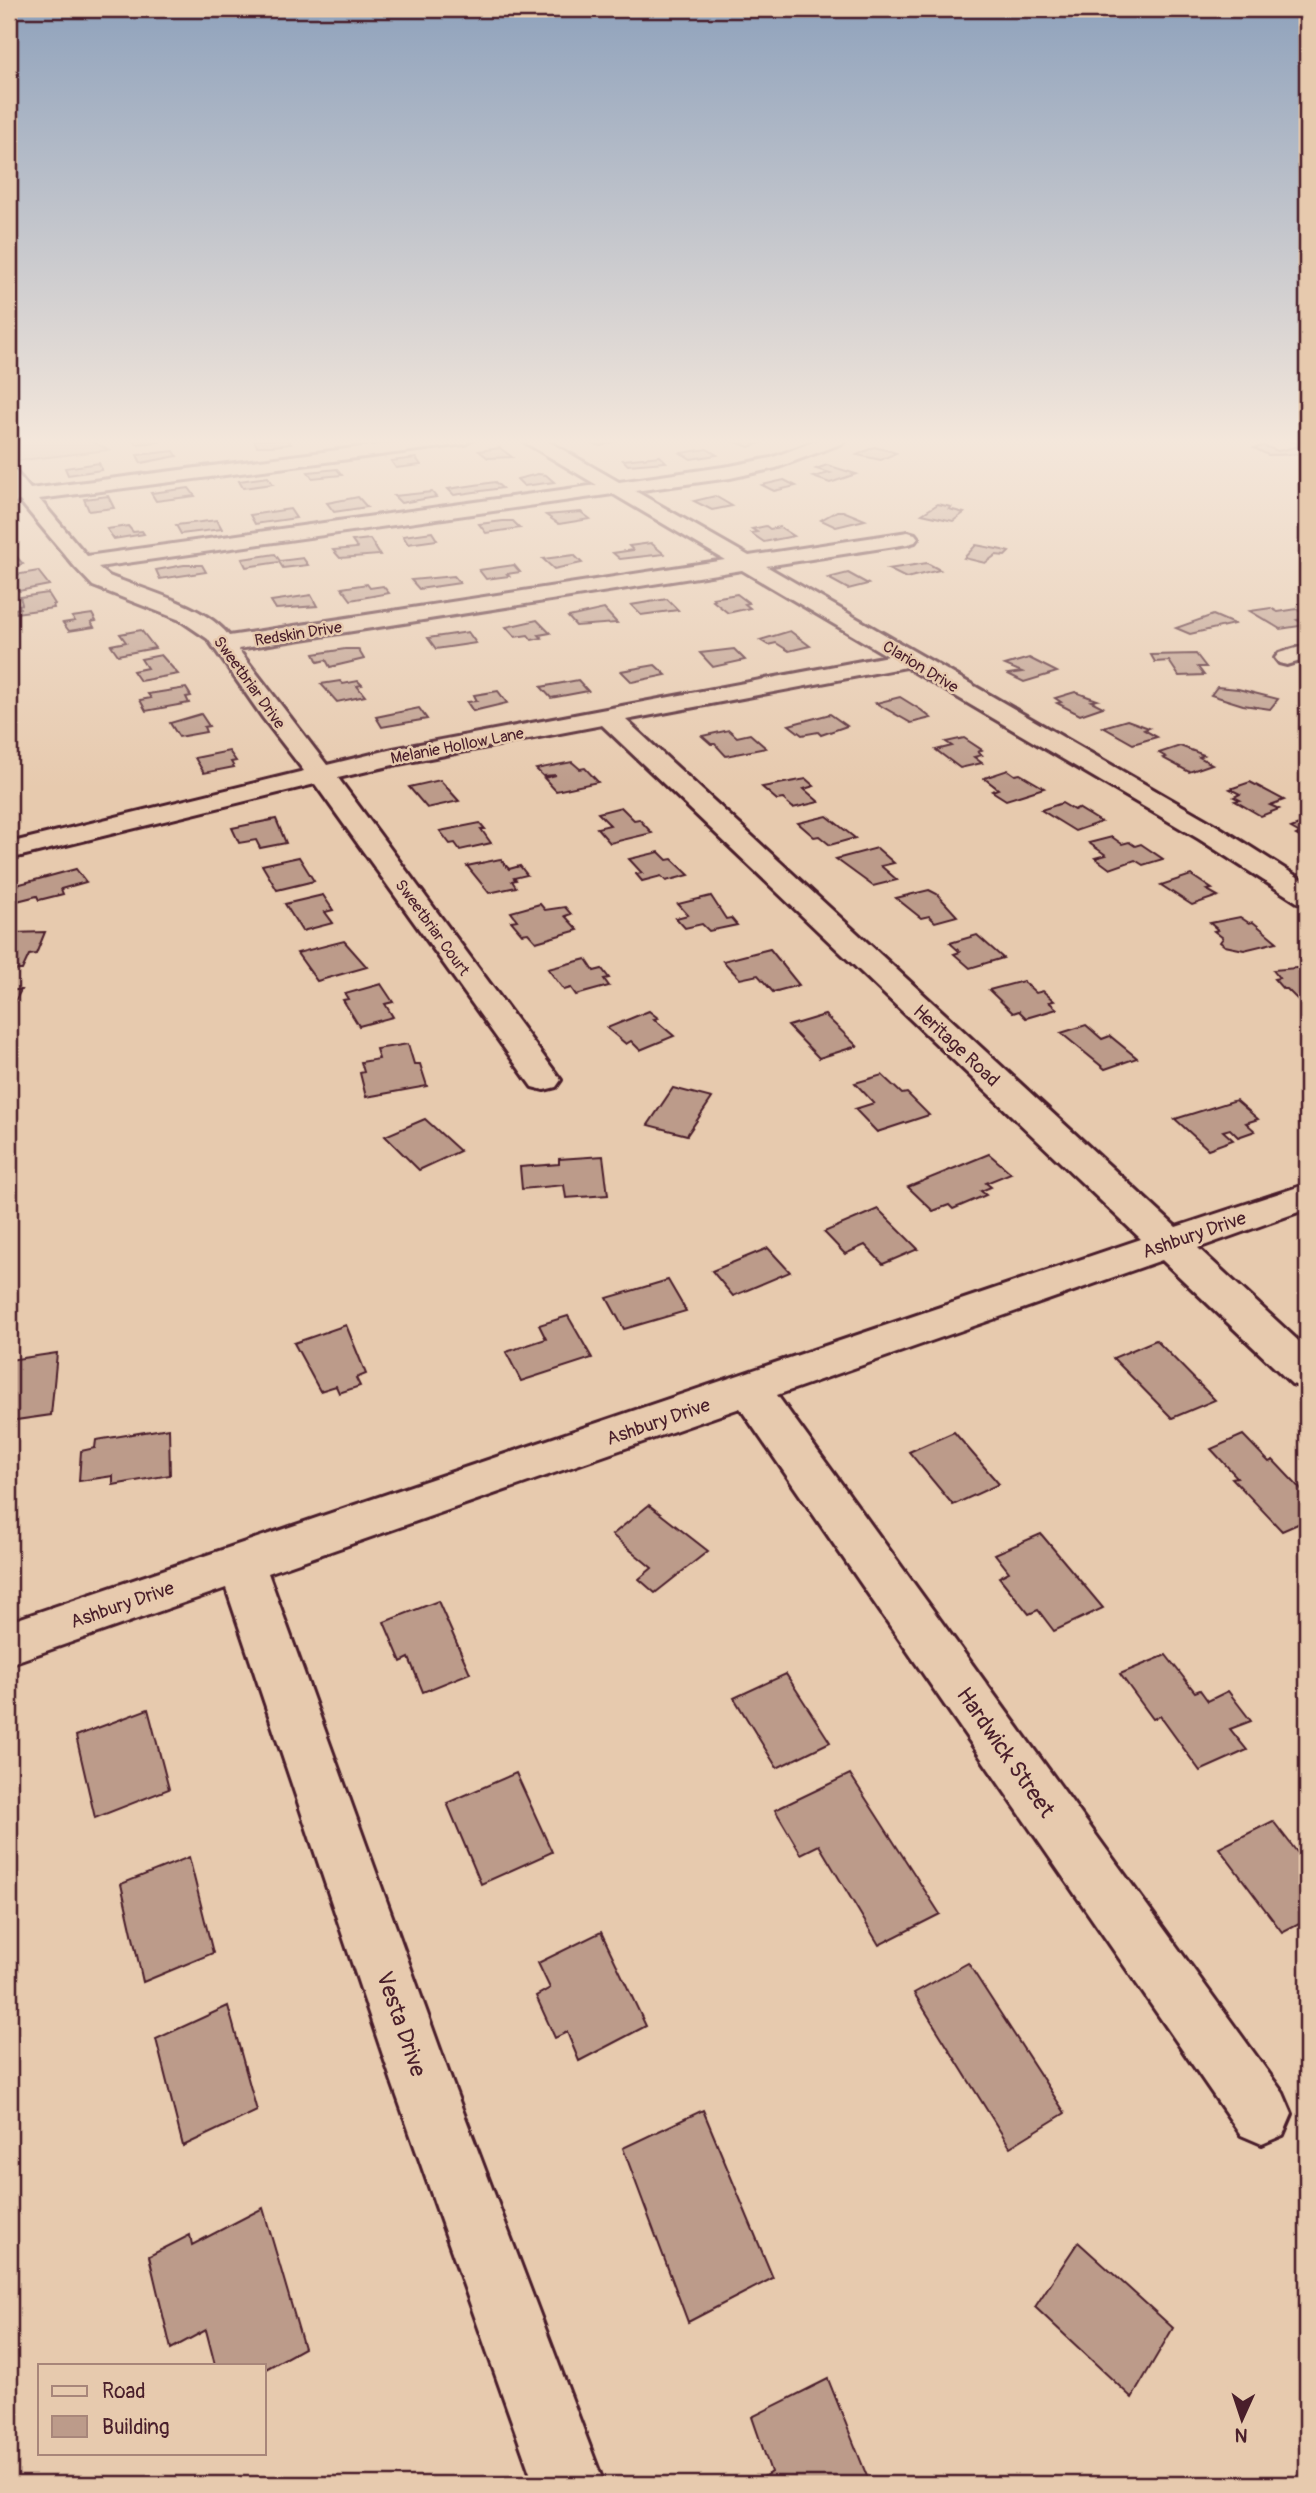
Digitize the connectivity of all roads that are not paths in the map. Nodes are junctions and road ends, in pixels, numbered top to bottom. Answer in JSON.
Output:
{"nodes":[{"id":1,"x":74,"y":555,"type":"edge"},
{"id":2,"x":137,"y":555,"type":"edge"},
{"id":3,"x":732,"y":555,"type":"edge"},
{"id":4,"x":795,"y":555,"type":"edge"},
{"id":5,"x":82,"y":563,"type":"junction"},
{"id":6,"x":745,"y":563,"type":"junction"},
{"id":7,"x":225,"y":644,"type":"junction"},
{"id":8,"x":910,"y":659,"type":"junction"},
{"id":9,"x":607,"y":716,"type":"junction"},
{"id":10,"x":320,"y":774,"type":"junction"},
{"id":11,"x":9,"y":850,"type":"edge"},
{"id":12,"x":1307,"y":896,"type":"edge"},
{"id":13,"x":544,"y":1080,"type":"dead end"},
{"id":14,"x":1307,"y":1196,"type":"edge"},
{"id":15,"x":1169,"y":1243,"type":"junction"},
{"id":16,"x":1307,"y":1373,"type":"edge"},
{"id":17,"x":750,"y":1389,"type":"junction"},
{"id":18,"x":241,"y":1563,"type":"junction"},
{"id":19,"x":9,"y":1643,"type":"edge"},
{"id":20,"x":1262,"y":2114,"type":"dead end"},
{"id":21,"x":569,"y":2484,"type":"edge"}],
"edges":[{"from":1,"to":5,"type":"street","name":"Sweetbriar Drive"},
{"from":2,"to":5,"type":"street"},
{"from":3,"to":6,"type":"street","name":"Clarion Drive"},
{"from":4,"to":6,"type":"street","name":"Redskin Drive"},
{"from":5,"to":7,"type":"street","name":"Sweetbriar Drive"},
{"from":6,"to":7,"type":"street","name":"Redskin Drive"},
{"from":6,"to":8,"type":"street","name":"Clarion Drive"},
{"from":7,"to":10,"type":"street","name":"Sweetbriar Drive"},
{"from":8,"to":9,"type":"street","name":"Melanie Hollow Lane"},
{"from":8,"to":12,"type":"street","name":"Clarion Drive"},
{"from":9,"to":10,"type":"street","name":"Melanie Hollow Lane"},
{"from":9,"to":15,"type":"street","name":"Heritage Road"},
{"from":10,"to":11,"type":"street","name":"Melanie Hollow Lane"},
{"from":10,"to":13,"type":"street","name":"Sweetbriar Court"},
{"from":14,"to":15,"type":"street","name":"Ashbury Drive"},
{"from":15,"to":16,"type":"street","name":"Heritage Road"},
{"from":15,"to":17,"type":"street","name":"Ashbury Drive"},
{"from":17,"to":18,"type":"street","name":"Ashbury Drive"},
{"from":17,"to":20,"type":"street","name":"Hardwick Street"},
{"from":18,"to":19,"type":"street","name":"Ashbury Drive"},
{"from":18,"to":21,"type":"street","name":"Vesta Drive"}]}
